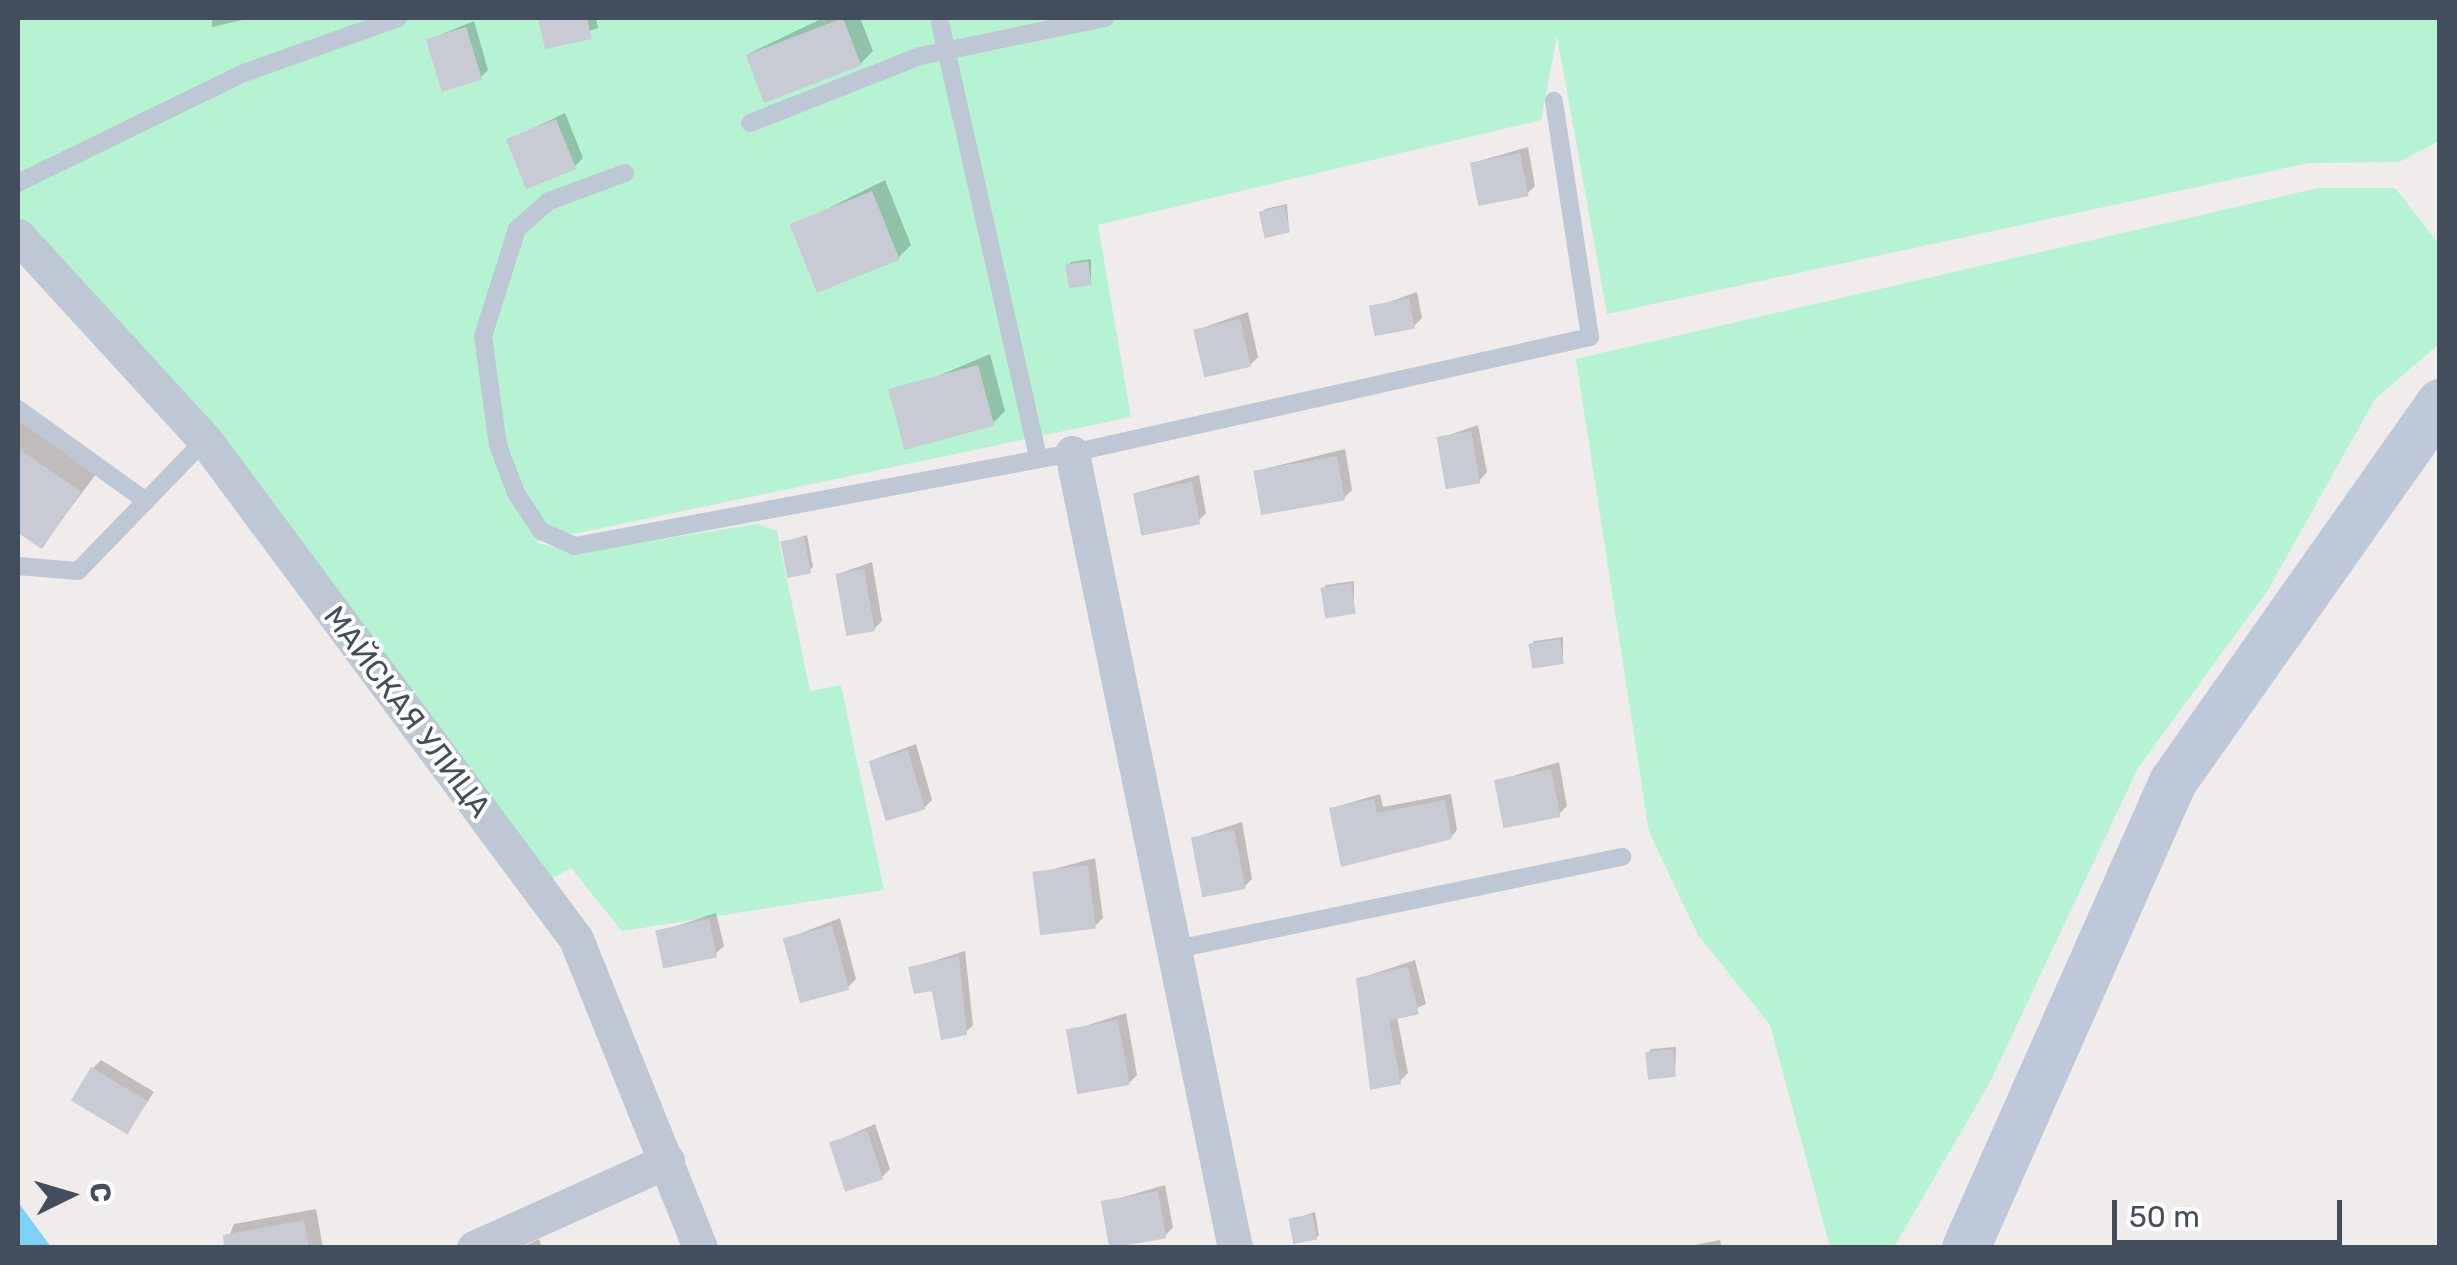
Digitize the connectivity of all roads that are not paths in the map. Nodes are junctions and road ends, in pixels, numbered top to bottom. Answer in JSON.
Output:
{"nodes":[{"id":1,"x":398,"y":18,"type":"edge"},
{"id":2,"x":939,"y":18,"type":"edge"},
{"id":3,"x":1104,"y":18,"type":"edge"},
{"id":4,"x":947,"y":52,"type":"junction"},
{"id":5,"x":1554,"y":101,"type":"dead end"},
{"id":6,"x":750,"y":123,"type":"dead end"},
{"id":7,"x":625,"y":173,"type":"dead end"},
{"id":8,"x":18,"y":183,"type":"edge"},
{"id":9,"x":18,"y":236,"type":"edge"},
{"id":10,"x":2440,"y":404,"type":"edge"},
{"id":11,"x":18,"y":408,"type":"edge"},
{"id":12,"x":204,"y":440,"type":"junction"},
{"id":13,"x":1055,"y":456,"type":"junction"},
{"id":14,"x":146,"y":501,"type":"junction"},
{"id":15,"x":18,"y":566,"type":"edge"},
{"id":16,"x":1622,"y":857,"type":"dead end"},
{"id":17,"x":1172,"y":950,"type":"junction"},
{"id":18,"x":667,"y":1161,"type":"junction"},
{"id":19,"x":474,"y":1248,"type":"edge"},
{"id":20,"x":700,"y":1248,"type":"edge"},
{"id":21,"x":1234,"y":1248,"type":"edge"},
{"id":22,"x":1966,"y":1248,"type":"edge"}],
"edges":[{"from":1,"to":8,"type":"lane"},
{"from":2,"to":4,"type":"lane"},
{"from":3,"to":4,"type":"lane"},
{"from":4,"to":6,"type":"lane"},
{"from":4,"to":13,"type":"lane"},
{"from":5,"to":13,"type":"lane"},
{"from":7,"to":13,"type":"lane"},
{"from":9,"to":12,"type":"street","name":"МАЙСКАЯ УЛИЦА"},
{"from":10,"to":22,"type":"street"},
{"from":11,"to":14,"type":"lane"},
{"from":12,"to":14,"type":"lane"},
{"from":12,"to":18,"type":"street","name":"МАЙСКАЯ УЛИЦА"},
{"from":13,"to":17,"type":"street"},
{"from":14,"to":15,"type":"lane"},
{"from":16,"to":17,"type":"lane"},
{"from":17,"to":21,"type":"street"},
{"from":18,"to":19,"type":"street"},
{"from":18,"to":20,"type":"street","name":"МАЙСКАЯ УЛИЦА"}]}
